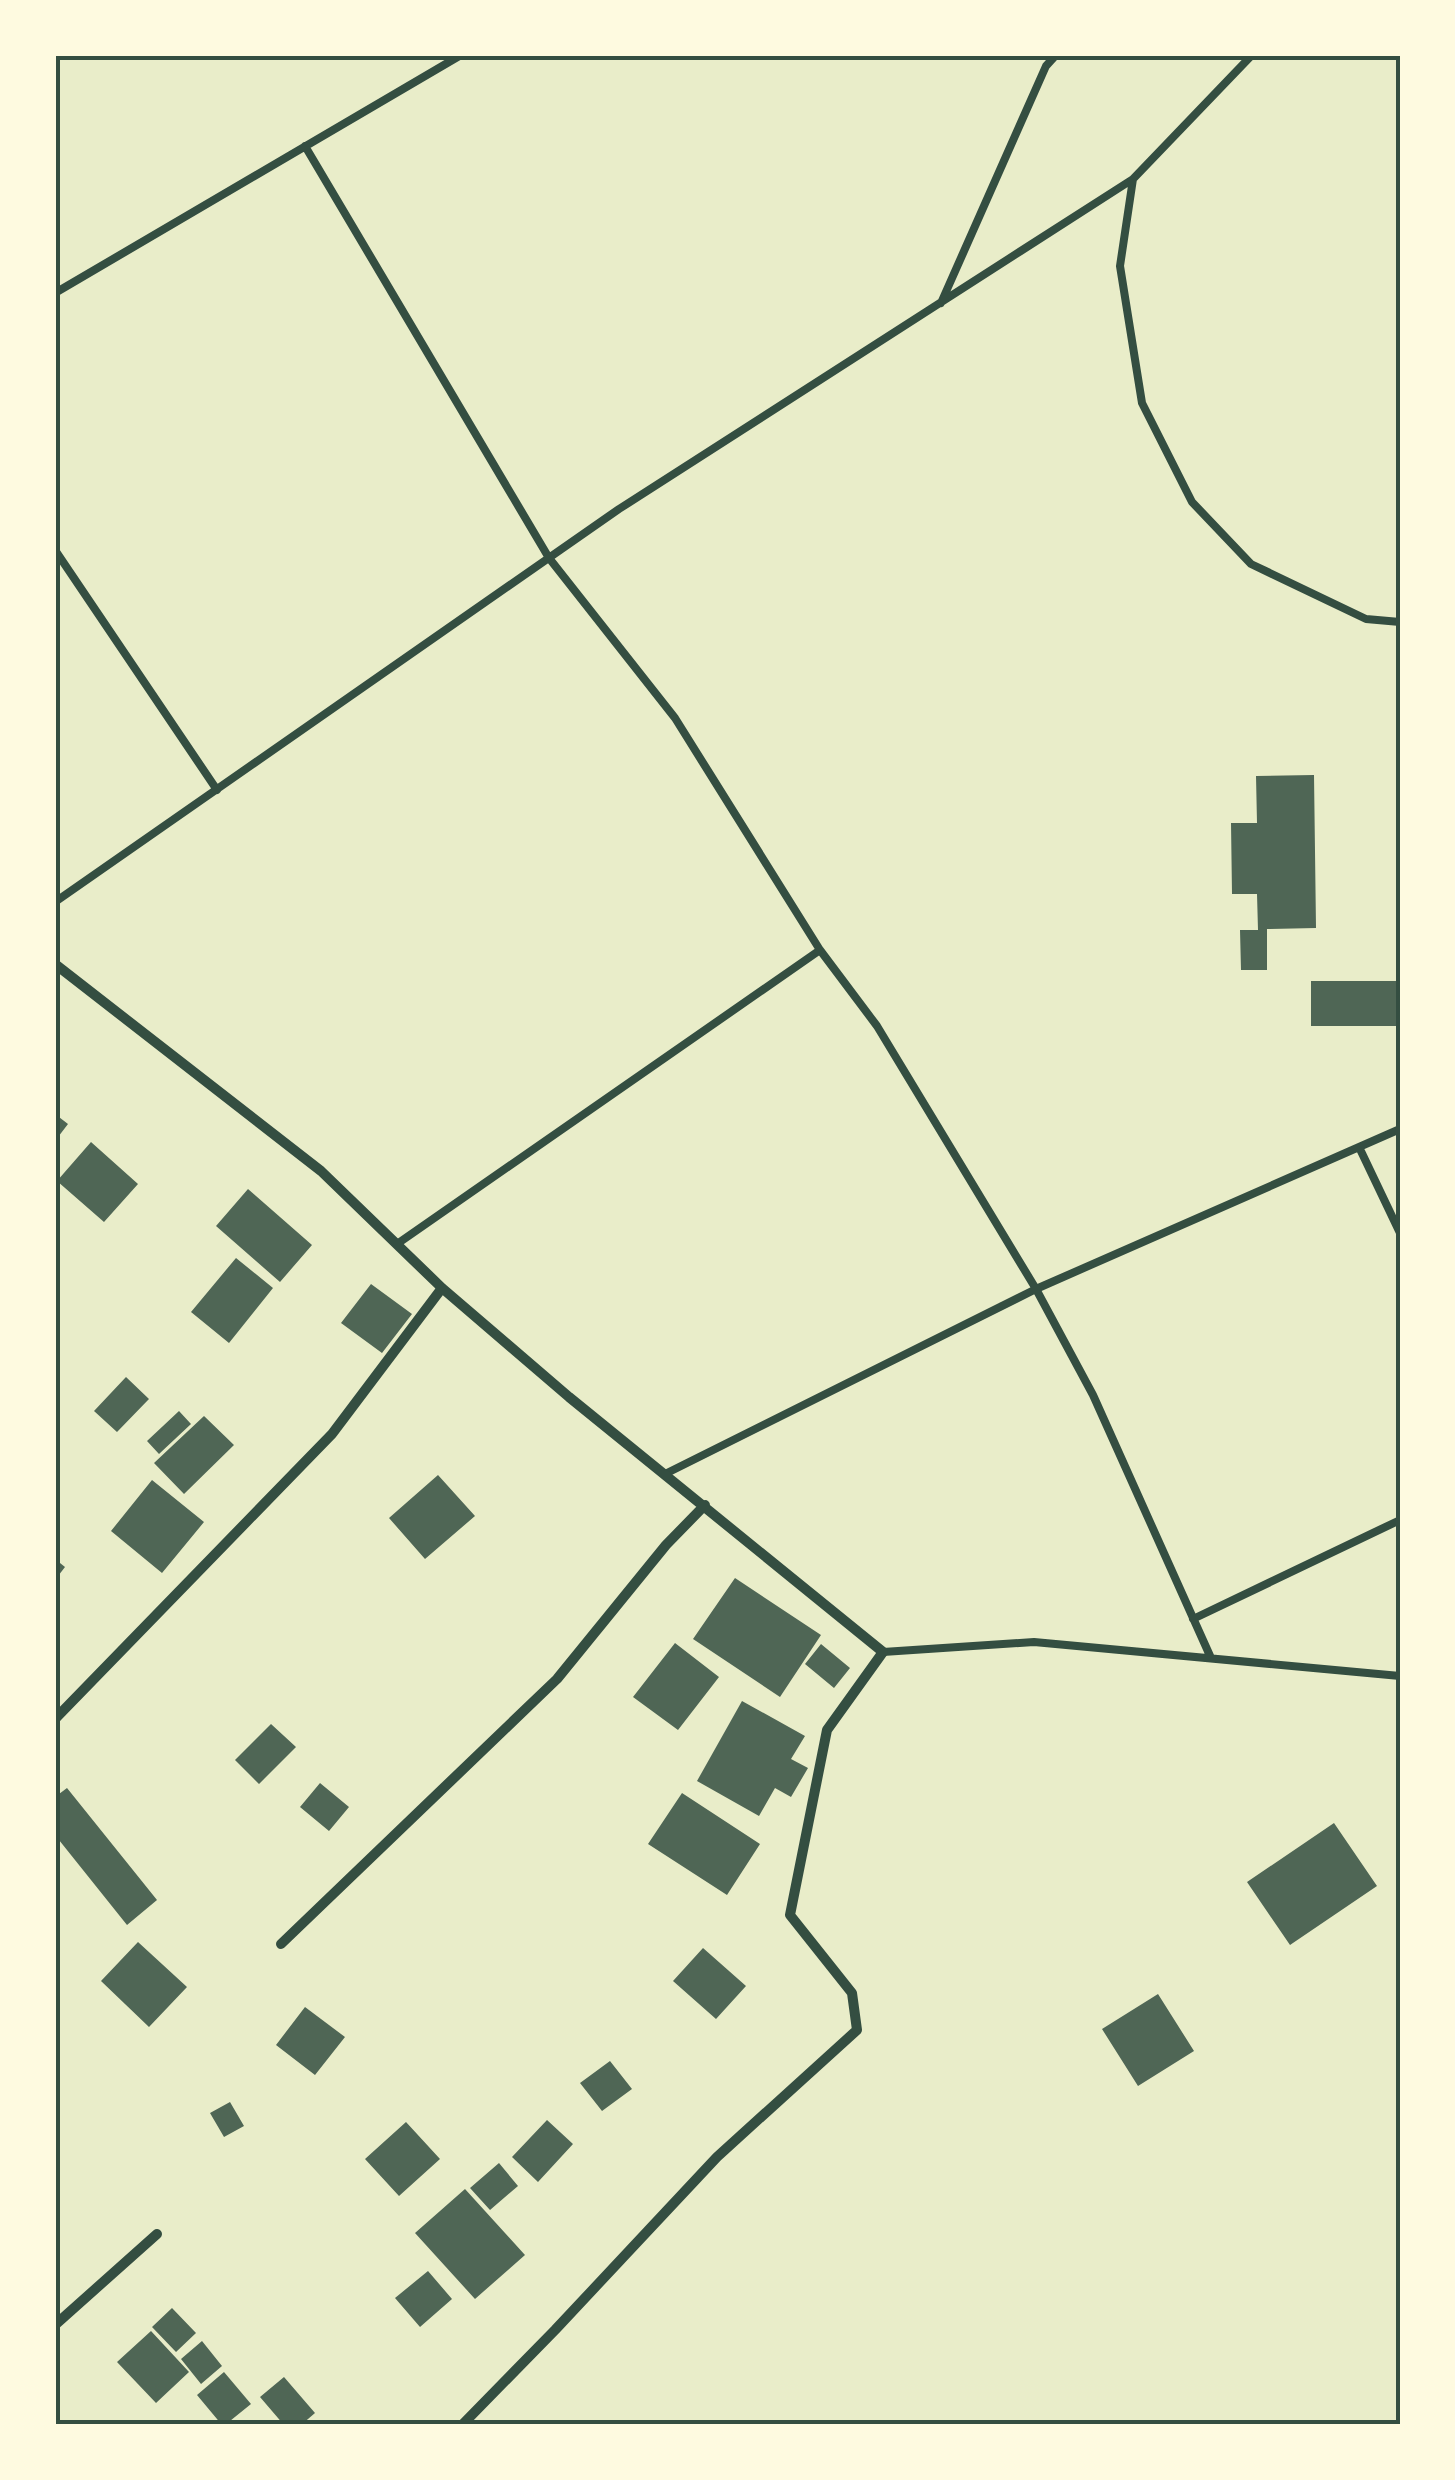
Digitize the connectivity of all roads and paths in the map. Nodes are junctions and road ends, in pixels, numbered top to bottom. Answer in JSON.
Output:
{"nodes":[{"id":1,"x":461,"y":55,"type":"edge"},
{"id":2,"x":1056,"y":55,"type":"edge"},
{"id":3,"x":1252,"y":55,"type":"edge"},
{"id":4,"x":306,"y":146,"type":"junction"},
{"id":5,"x":1133,"y":179,"type":"junction"},
{"id":6,"x":55,"y":293,"type":"edge"},
{"id":7,"x":941,"y":303,"type":"junction"},
{"id":8,"x":55,"y":550,"type":"edge"},
{"id":9,"x":549,"y":558,"type":"junction"},
{"id":10,"x":1400,"y":622,"type":"edge"},
{"id":11,"x":217,"y":790,"type":"junction"},
{"id":12,"x":55,"y":902,"type":"edge"},
{"id":13,"x":820,"y":950,"type":"junction"},
{"id":14,"x":55,"y":964,"type":"edge"},
{"id":15,"x":1400,"y":1129,"type":"edge"},
{"id":16,"x":1359,"y":1147,"type":"junction"},
{"id":17,"x":1400,"y":1233,"type":"edge"},
{"id":18,"x":397,"y":1244,"type":"junction"},
{"id":19,"x":442,"y":1288,"type":"junction"},
{"id":20,"x":1036,"y":1289,"type":"junction"},
{"id":21,"x":665,"y":1474,"type":"junction"},
{"id":22,"x":705,"y":1505,"type":"junction"},
{"id":23,"x":1400,"y":1520,"type":"edge"},
{"id":24,"x":1193,"y":1618,"type":"junction"},
{"id":25,"x":883,"y":1652,"type":"junction"},
{"id":26,"x":1210,"y":1658,"type":"junction"},
{"id":27,"x":1400,"y":1676,"type":"edge"},
{"id":28,"x":55,"y":1719,"type":"edge"},
{"id":29,"x":280,"y":1944,"type":"dead end"},
{"id":30,"x":157,"y":2234,"type":"dead end"},
{"id":31,"x":55,"y":2324,"type":"edge"},
{"id":32,"x":462,"y":2425,"type":"edge"}],
"edges":[{"from":1,"to":4,"type":"lane"},
{"from":2,"to":7,"type":"lane"},
{"from":3,"to":5,"type":"lane"},
{"from":4,"to":6,"type":"lane"},
{"from":4,"to":9,"type":"lane"},
{"from":5,"to":7,"type":"lane"},
{"from":5,"to":10,"type":"lane"},
{"from":7,"to":9,"type":"lane"},
{"from":8,"to":11,"type":"lane"},
{"from":9,"to":11,"type":"lane"},
{"from":9,"to":13,"type":"lane"},
{"from":11,"to":12,"type":"lane"},
{"from":13,"to":18,"type":"lane"},
{"from":13,"to":20,"type":"lane"},
{"from":14,"to":18,"type":"street"},
{"from":15,"to":16,"type":"lane"},
{"from":16,"to":17,"type":"lane"},
{"from":16,"to":20,"type":"lane"},
{"from":18,"to":19,"type":"street"},
{"from":19,"to":21,"type":"street"},
{"from":19,"to":28,"type":"street"},
{"from":20,"to":21,"type":"lane"},
{"from":20,"to":24,"type":"lane"},
{"from":21,"to":22,"type":"street"},
{"from":22,"to":25,"type":"street"},
{"from":22,"to":29,"type":"street"},
{"from":23,"to":24,"type":"lane"},
{"from":24,"to":26,"type":"lane"},
{"from":25,"to":26,"type":"lane"},
{"from":25,"to":32,"type":"street"},
{"from":26,"to":27,"type":"lane"},
{"from":30,"to":31,"type":"street"}]}
